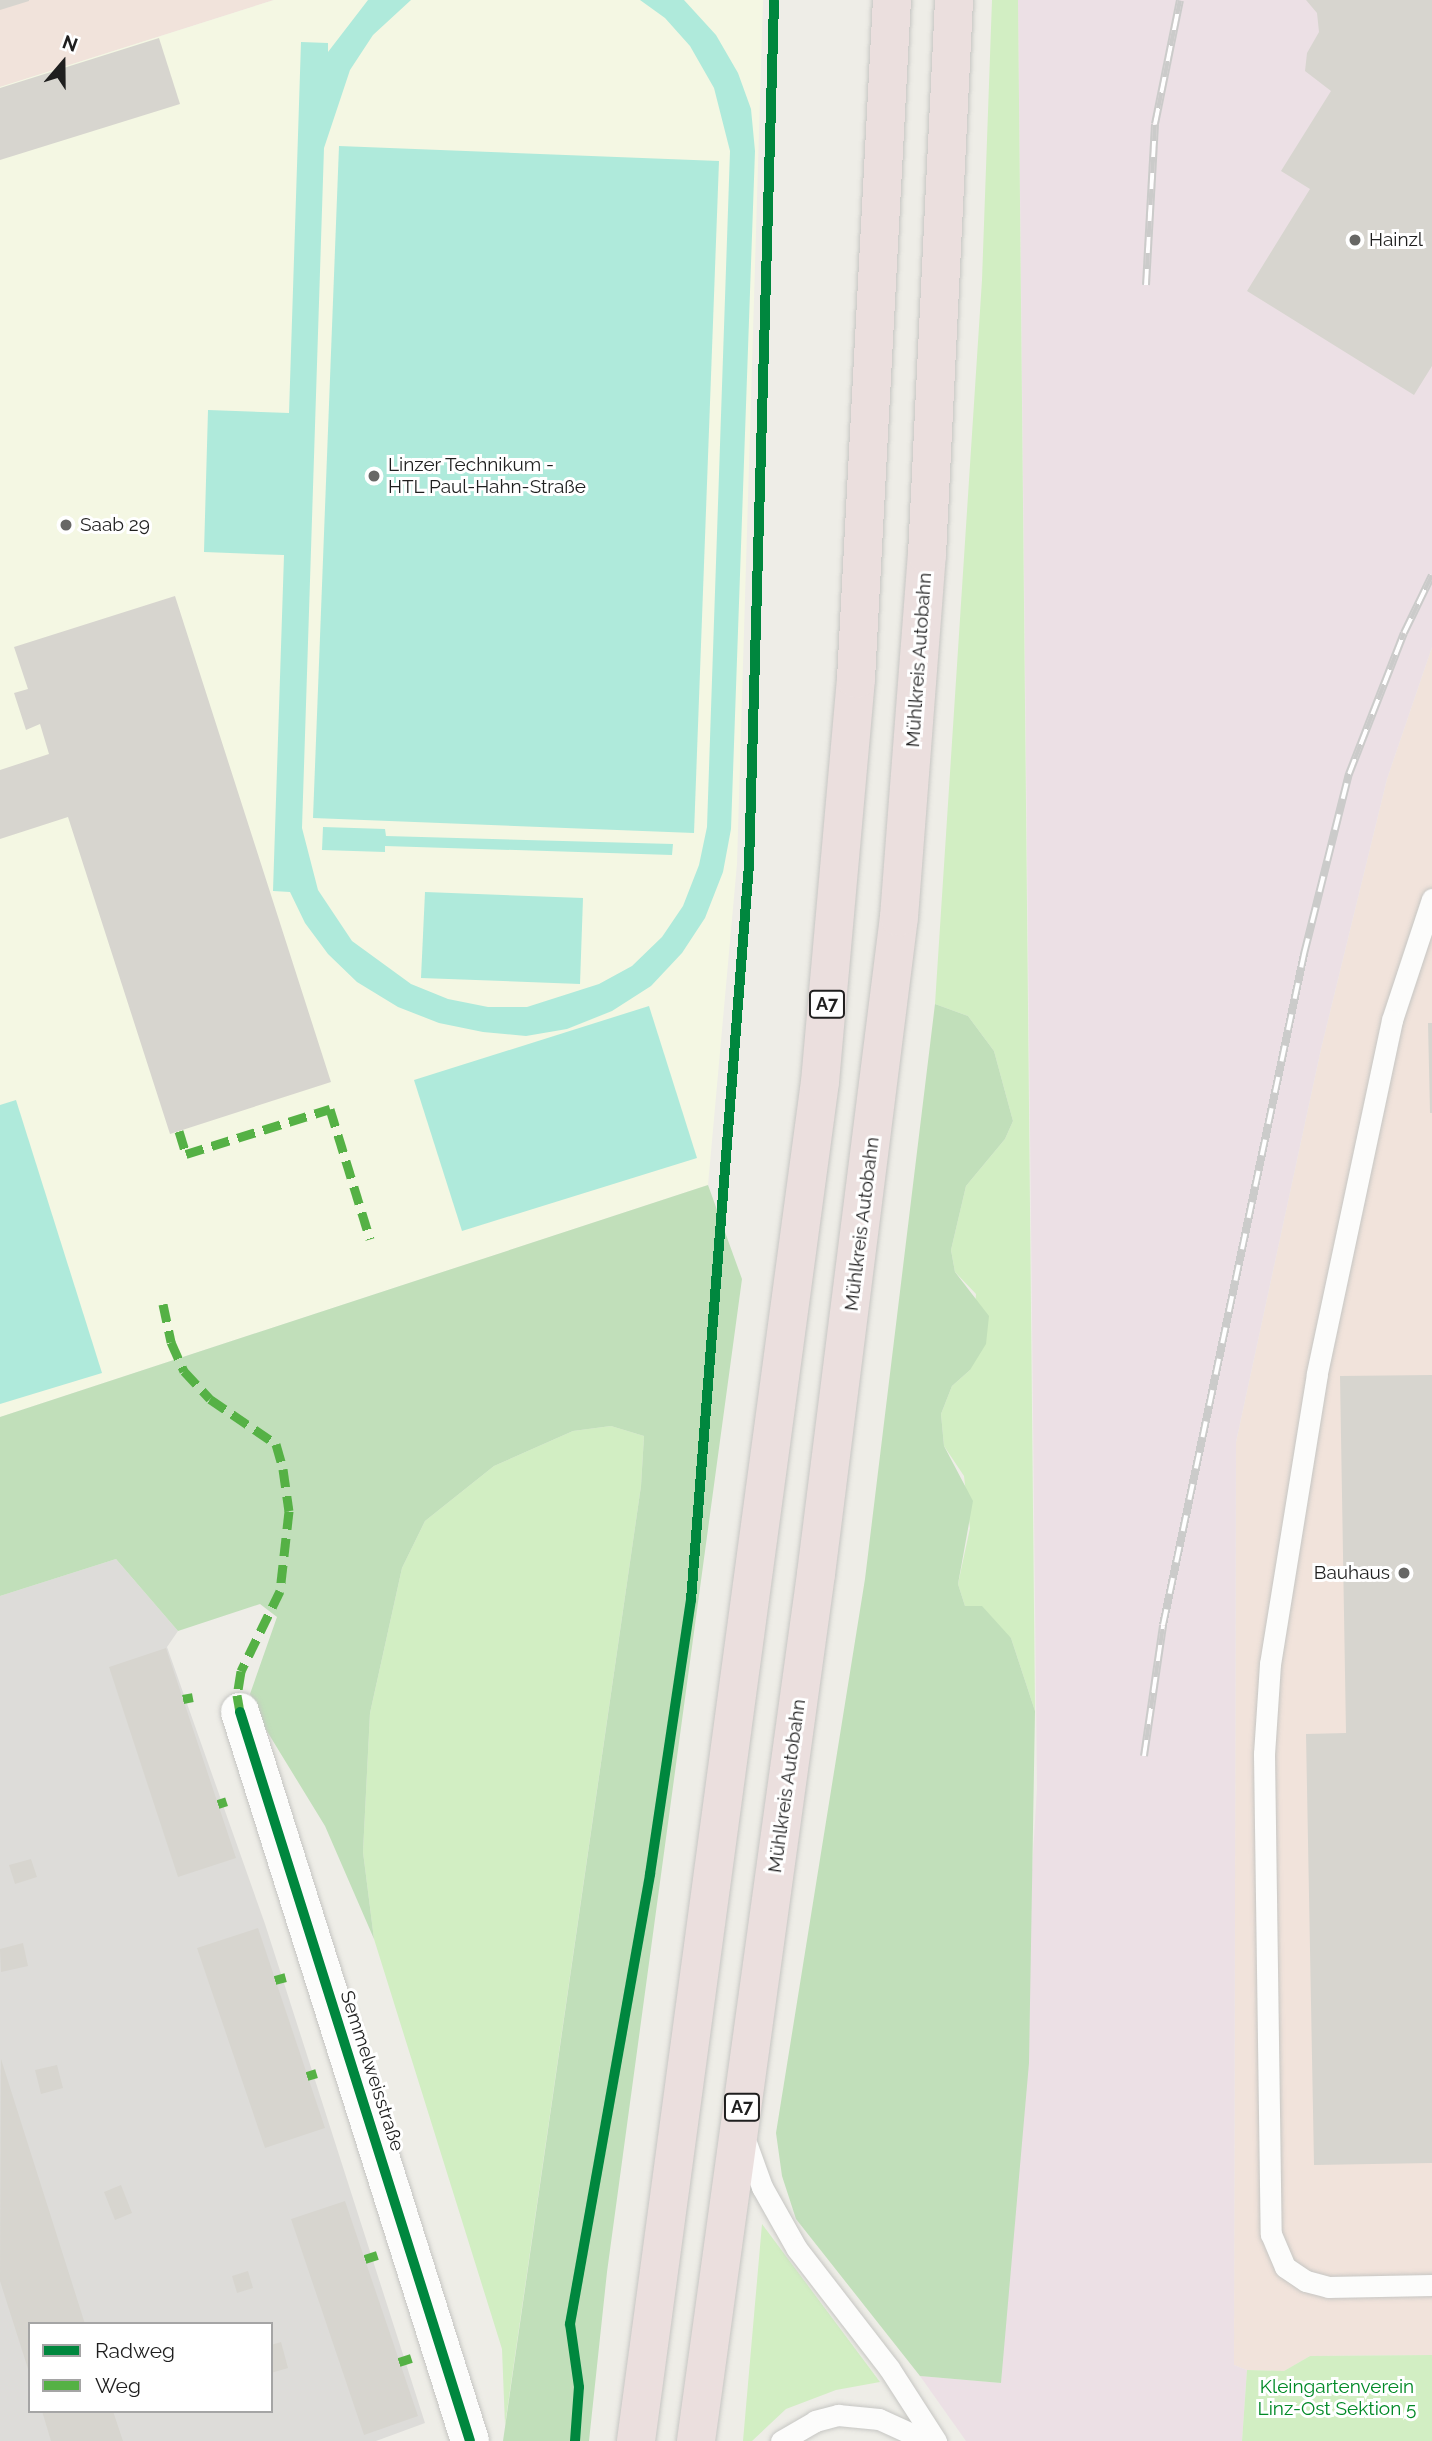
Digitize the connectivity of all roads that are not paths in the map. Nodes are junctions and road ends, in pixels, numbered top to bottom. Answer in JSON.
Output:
{"nodes":[{"id":1,"x":891,"y":0,"type":"edge"},
{"id":2,"x":954,"y":0,"type":"edge"},
{"id":3,"x":1432,"y":899,"type":"edge"},
{"id":4,"x":240,"y":1712,"type":"dead end"},
{"id":5,"x":739,"y":2123,"type":"junction"},
{"id":6,"x":1432,"y":2285,"type":"edge"},
{"id":7,"x":470,"y":2441,"type":"edge"},
{"id":8,"x":636,"y":2441,"type":"edge"},
{"id":9,"x":696,"y":2441,"type":"edge"},
{"id":10,"x":781,"y":2441,"type":"edge"},
{"id":11,"x":927,"y":2441,"type":"edge"},
{"id":12,"x":936,"y":2441,"type":"edge"}],
"edges":[{"from":1,"to":8,"type":"highway","number":"A7"},
{"from":2,"to":5,"type":"highway","name":"Mühlkreis Autobahn","number":"A7"},
{"from":3,"to":6,"type":"lane"},
{"from":4,"to":7,"type":"street","name":"Semmelweisstraße"},
{"from":5,"to":9,"type":"highway","name":"Mühlkreis Autobahn","number":"A7"},
{"from":5,"to":12,"type":"lane"},
{"from":10,"to":11,"type":"lane"}]}
